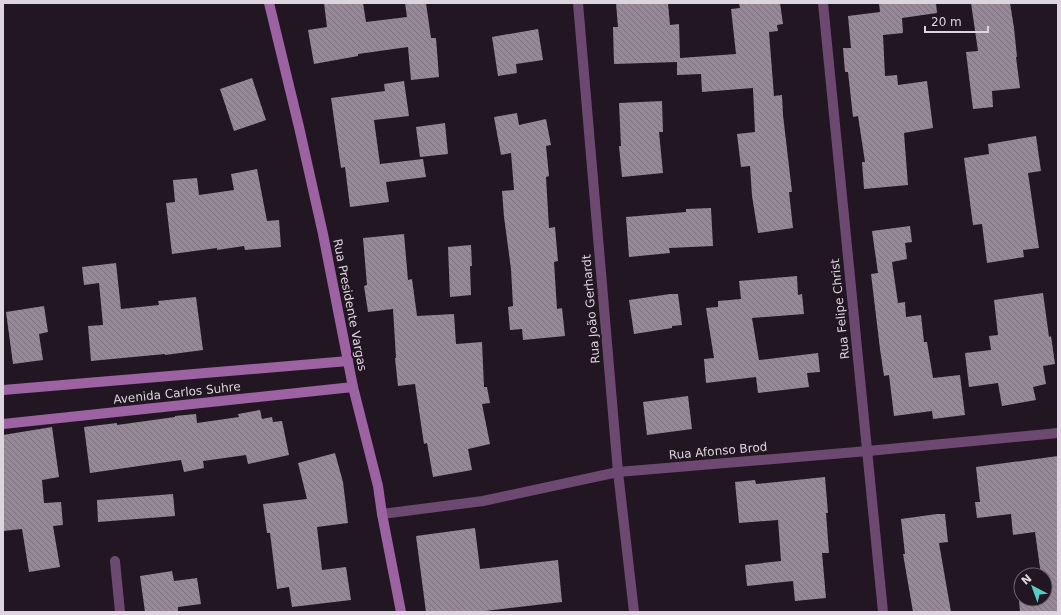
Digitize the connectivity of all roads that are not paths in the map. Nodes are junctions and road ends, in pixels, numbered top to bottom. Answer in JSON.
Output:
{"nodes":[{"id":1,"x":270,"y":3,"type":"edge"},
{"id":2,"x":578,"y":3,"type":"edge"},
{"id":3,"x":823,"y":3,"type":"edge"},
{"id":4,"x":348,"y":361,"type":"junction"},
{"id":5,"x":353,"y":387,"type":"junction"},
{"id":6,"x":3,"y":390,"type":"edge"},
{"id":7,"x":3,"y":424,"type":"edge"},
{"id":8,"x":1058,"y":433,"type":"edge"},
{"id":9,"x":868,"y":451,"type":"junction"},
{"id":10,"x":618,"y":472,"type":"junction"},
{"id":11,"x":382,"y":514,"type":"junction"},
{"id":12,"x":115,"y":561,"type":"dead end"},
{"id":13,"x":120,"y":612,"type":"edge"},
{"id":14,"x":401,"y":612,"type":"edge"},
{"id":15,"x":634,"y":612,"type":"edge"},
{"id":16,"x":883,"y":612,"type":"edge"}],
"edges":[{"from":1,"to":4,"type":"street","name":"Rua Presidente Vargas"},
{"from":2,"to":10,"type":"street","name":"Rua João Gerhardt"},
{"from":3,"to":9,"type":"street","name":"Rua Felipe Christ"},
{"from":4,"to":5,"type":"street","name":"Rua Presidente Vargas"},
{"from":4,"to":6,"type":"street","name":"Avenida Carlos Suhre"},
{"from":5,"to":7,"type":"street","name":"Avenida Carlos Suhre"},
{"from":5,"to":11,"type":"street","name":"Rua Presidente Vargas"},
{"from":8,"to":9,"type":"street","name":"Rua Afonso Brod"},
{"from":9,"to":10,"type":"street","name":"Rua Afonso Brod"},
{"from":9,"to":16,"type":"street","name":"Rua Felipe Christ"},
{"from":10,"to":11,"type":"street","name":"Rua Afonso Brod"},
{"from":10,"to":15,"type":"street","name":"Rua João Gerhardt"},
{"from":11,"to":14,"type":"street","name":"Rua Presidente Vargas"},
{"from":12,"to":13,"type":"street"}]}
